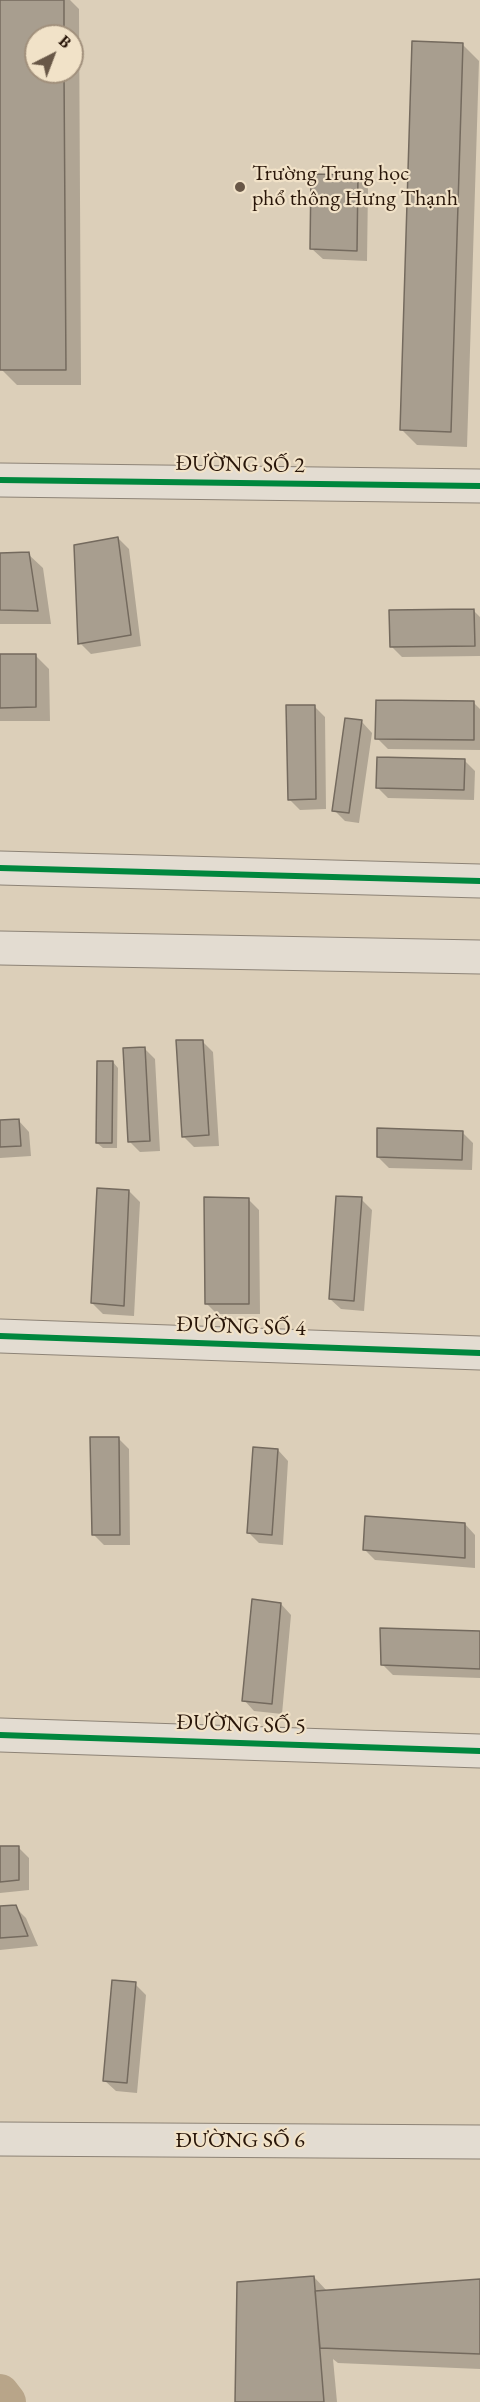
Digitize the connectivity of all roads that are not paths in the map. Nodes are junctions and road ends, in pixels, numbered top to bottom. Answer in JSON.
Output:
{"nodes":[{"id":1,"x":0,"y":480,"type":"edge"},
{"id":2,"x":480,"y":486,"type":"edge"},
{"id":3,"x":0,"y":868,"type":"edge"},
{"id":4,"x":480,"y":881,"type":"edge"},
{"id":5,"x":0,"y":948,"type":"edge"},
{"id":6,"x":480,"y":957,"type":"edge"},
{"id":7,"x":0,"y":1336,"type":"edge"},
{"id":8,"x":480,"y":1353,"type":"edge"},
{"id":9,"x":0,"y":1735,"type":"edge"},
{"id":10,"x":480,"y":1751,"type":"edge"},
{"id":11,"x":0,"y":2139,"type":"edge"},
{"id":12,"x":480,"y":2142,"type":"edge"}],
"edges":[{"from":1,"to":2,"type":"street","name":"ĐƯỜNG SỐ 2"},
{"from":3,"to":4,"type":"street"},
{"from":5,"to":6,"type":"street"},
{"from":7,"to":8,"type":"street","name":"ĐƯỜNG SỐ 4"},
{"from":9,"to":10,"type":"street","name":"ĐƯỜNG SỐ 5"},
{"from":11,"to":12,"type":"street","name":"ĐƯỜNG SỐ 6"}]}
